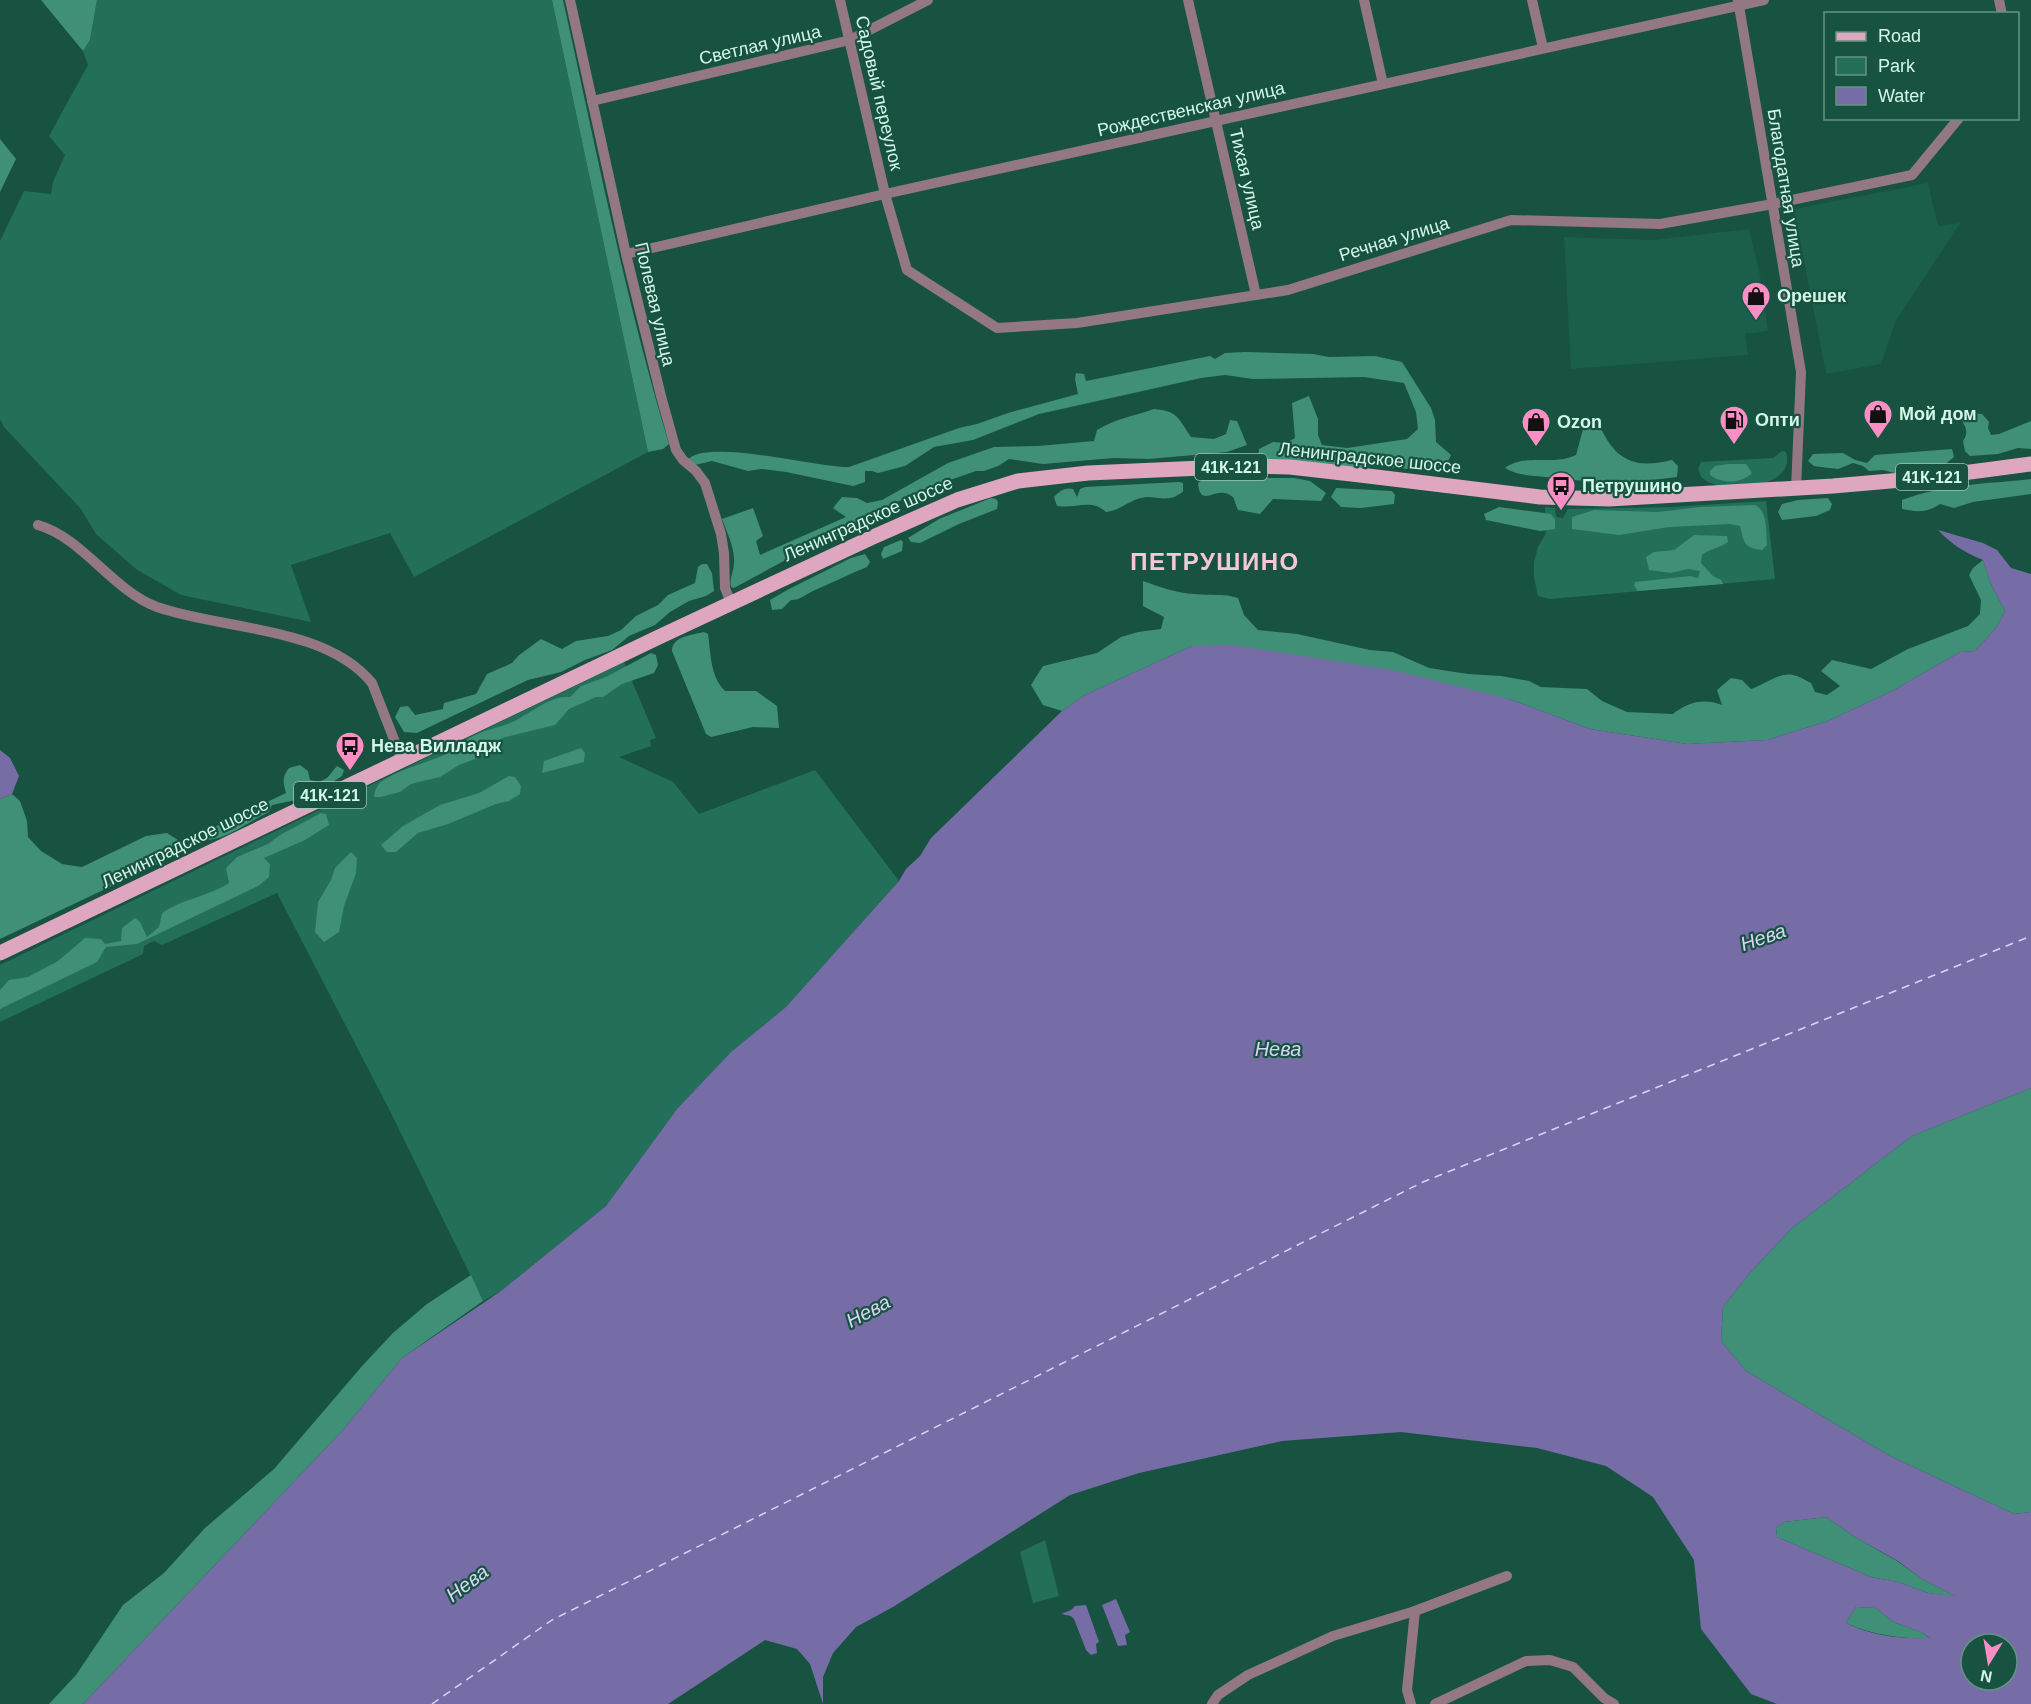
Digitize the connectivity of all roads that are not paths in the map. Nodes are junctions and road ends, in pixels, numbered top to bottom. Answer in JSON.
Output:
{"nodes":[{"id":1,"x":570,"y":0,"type":"edge"},
{"id":2,"x":840,"y":0,"type":"edge"},
{"id":3,"x":928,"y":0,"type":"edge"},
{"id":4,"x":1188,"y":0,"type":"edge"},
{"id":5,"x":1364,"y":0,"type":"edge"},
{"id":6,"x":1532,"y":0,"type":"edge"},
{"id":7,"x":1764,"y":0,"type":"edge"},
{"id":8,"x":1739,"y":3,"type":"edge"},
{"id":9,"x":850,"y":40,"type":"junction"},
{"id":10,"x":1543,"y":48,"type":"junction"},
{"id":11,"x":1383,"y":84,"type":"junction"},
{"id":12,"x":592,"y":101,"type":"junction"},
{"id":13,"x":1957,"y":120,"type":"edge"},
{"id":14,"x":1217,"y":121,"type":"junction"},
{"id":15,"x":885,"y":194,"type":"junction"},
{"id":16,"x":1773,"y":204,"type":"junction"},
{"id":17,"x":626,"y":254,"type":"junction"},
{"id":18,"x":1256,"y":295,"type":"junction"},
{"id":19,"x":2031,"y":464,"type":"edge"},
{"id":20,"x":1796,"y":489,"type":"junction"},
{"id":21,"x":38,"y":525,"type":"dead end"},
{"id":22,"x":731,"y":603,"type":"junction"},
{"id":23,"x":402,"y":760,"type":"junction"},
{"id":24,"x":0,"y":953,"type":"edge"},
{"id":25,"x":1507,"y":1576,"type":"dead end"},
{"id":26,"x":1415,"y":1611,"type":"junction"},
{"id":27,"x":1212,"y":1704,"type":"edge"},
{"id":28,"x":1411,"y":1704,"type":"edge"},
{"id":29,"x":1435,"y":1704,"type":"edge"},
{"id":30,"x":1614,"y":1704,"type":"edge"}],
"edges":[{"from":1,"to":12,"type":"street","name":"Полевая улица"},
{"from":2,"to":9,"type":"street","name":"Садовый переулок"},
{"from":3,"to":9,"type":"street","name":"Светлая улица"},
{"from":4,"to":14,"type":"street","name":"Тихая улица"},
{"from":5,"to":11,"type":"street"},
{"from":6,"to":10,"type":"street"},
{"from":7,"to":8,"type":"street","name":"Рождественская улица"},
{"from":8,"to":10,"type":"street","name":"Рождественская улица"},
{"from":8,"to":16,"type":"street","name":"Благодатная улица"},
{"from":9,"to":12,"type":"street","name":"Светлая улица"},
{"from":9,"to":15,"type":"street","name":"Садовый переулок"},
{"from":10,"to":11,"type":"street","name":"Рождественская улица"},
{"from":11,"to":14,"type":"street","name":"Рождественская улица"},
{"from":12,"to":17,"type":"street","name":"Полевая улица"},
{"from":13,"to":16,"type":"street","name":"Речная улица"},
{"from":14,"to":15,"type":"street","name":"Рождественская улица"},
{"from":14,"to":18,"type":"street","name":"Тихая улица"},
{"from":15,"to":17,"type":"street","name":"Рождественская улица"},
{"from":15,"to":18,"type":"street","name":"Речная улица"},
{"from":16,"to":18,"type":"street","name":"Речная улица"},
{"from":16,"to":20,"type":"street","name":"Благодатная улица"},
{"from":17,"to":22,"type":"street","name":"Полевая улица"},
{"from":19,"to":20,"type":"main road","name":"Ленинградское шоссе","number":"41К-121"},
{"from":20,"to":22,"type":"main road","name":"Ленинградское шоссе","number":"41К-121"},
{"from":21,"to":23,"type":"street"},
{"from":22,"to":23,"type":"main road","name":"Ленинградское шоссе","number":"41К-121"},
{"from":23,"to":24,"type":"main road","name":"Ленинградское шоссе","number":"41К-121"},
{"from":25,"to":26,"type":"street"},
{"from":26,"to":27,"type":"street"},
{"from":26,"to":28,"type":"street"},
{"from":29,"to":30,"type":"street"}]}
